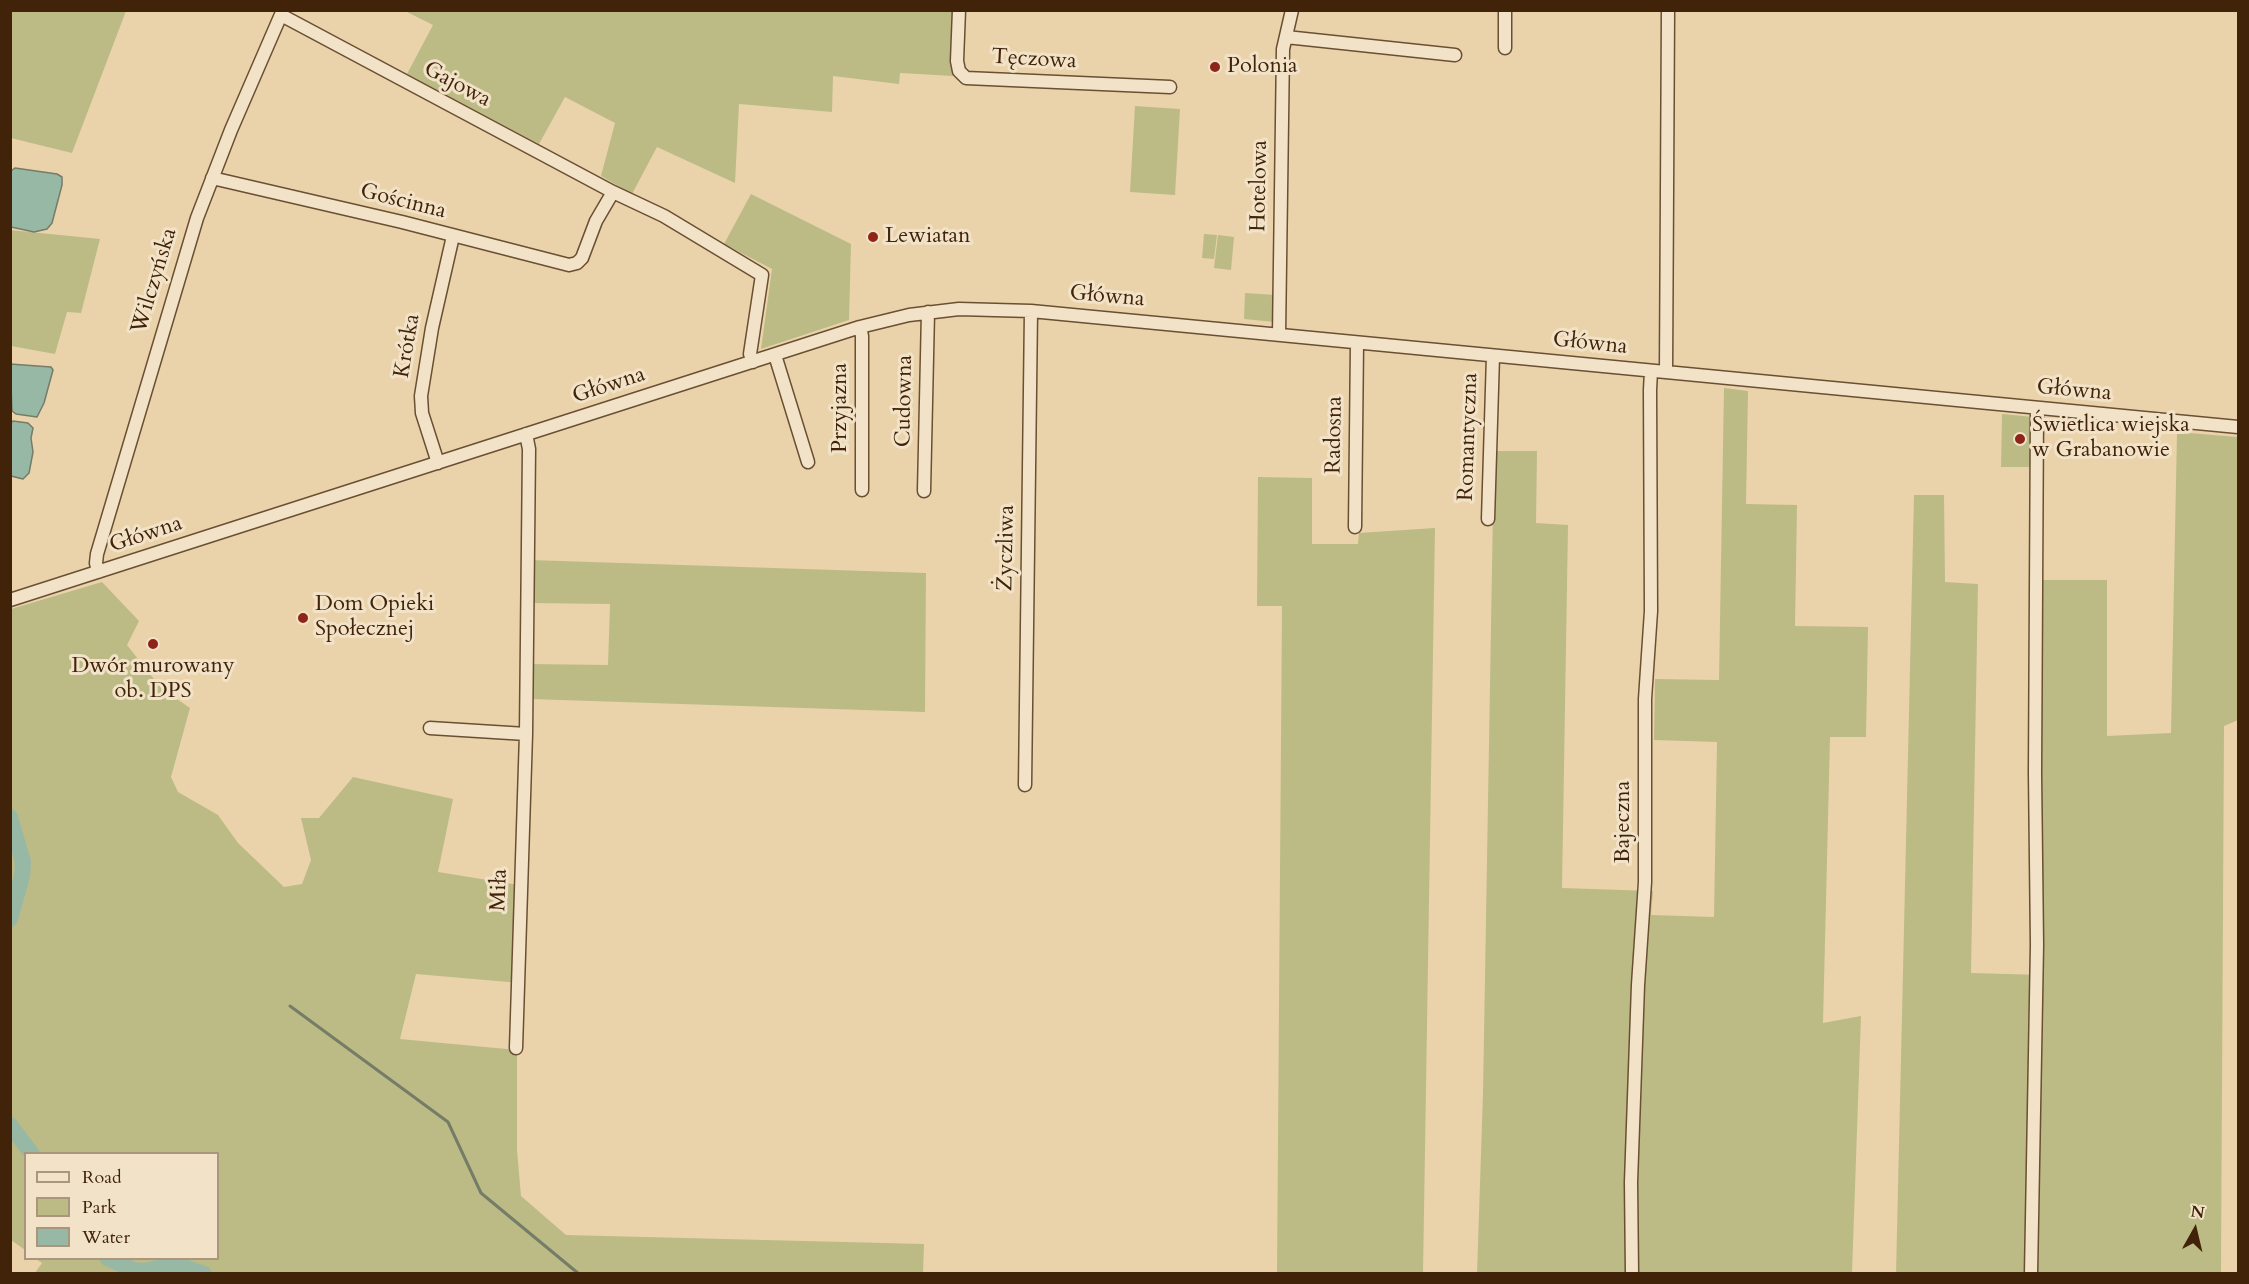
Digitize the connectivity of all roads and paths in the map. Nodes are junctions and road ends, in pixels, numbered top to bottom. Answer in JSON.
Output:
{"nodes":[{"id":1,"x":959,"y":10,"type":"edge"},
{"id":2,"x":1292,"y":10,"type":"edge"},
{"id":3,"x":1505,"y":10,"type":"edge"},
{"id":4,"x":1668,"y":10,"type":"edge"},
{"id":5,"x":282,"y":13,"type":"edge"},
{"id":6,"x":1286,"y":37,"type":"junction"},
{"id":7,"x":1505,"y":48,"type":"dead end"},
{"id":8,"x":1455,"y":55,"type":"dead end"},
{"id":9,"x":1170,"y":87,"type":"dead end"},
{"id":10,"x":212,"y":178,"type":"junction"},
{"id":11,"x":613,"y":192,"type":"junction"},
{"id":12,"x":453,"y":236,"type":"junction"},
{"id":13,"x":1031,"y":311,"type":"junction"},
{"id":14,"x":928,"y":312,"type":"junction"},
{"id":15,"x":860,"y":327,"type":"junction"},
{"id":16,"x":1279,"y":335,"type":"junction"},
{"id":17,"x":1358,"y":343,"type":"junction"},
{"id":18,"x":775,"y":354,"type":"junction"},
{"id":19,"x":1493,"y":356,"type":"junction"},
{"id":20,"x":753,"y":362,"type":"junction"},
{"id":21,"x":1652,"y":371,"type":"junction"},
{"id":22,"x":1666,"y":372,"type":"junction"},
{"id":23,"x":2037,"y":408,"type":"junction"},
{"id":24,"x":2238,"y":427,"type":"edge"},
{"id":25,"x":526,"y":434,"type":"junction"},
{"id":26,"x":808,"y":462,"type":"dead end"},
{"id":27,"x":438,"y":463,"type":"junction"},
{"id":28,"x":862,"y":490,"type":"dead end"},
{"id":29,"x":924,"y":492,"type":"dead end"},
{"id":30,"x":1488,"y":519,"type":"dead end"},
{"id":31,"x":1355,"y":527,"type":"dead end"},
{"id":32,"x":98,"y":572,"type":"junction"},
{"id":33,"x":10,"y":600,"type":"edge"},
{"id":34,"x":430,"y":728,"type":"dead end"},
{"id":35,"x":526,"y":734,"type":"junction"},
{"id":36,"x":1025,"y":785,"type":"dead end"},
{"id":37,"x":516,"y":1048,"type":"dead end"},
{"id":38,"x":1632,"y":1274,"type":"edge"},
{"id":39,"x":2031,"y":1274,"type":"edge"}],
"edges":[{"from":1,"to":9,"type":"street","name":"Tęczowa"},
{"from":2,"to":6,"type":"street","name":"Hotelowa"},
{"from":3,"to":7,"type":"street"},
{"from":4,"to":22,"type":"street"},
{"from":5,"to":10,"type":"street","name":"Wilczyńska"},
{"from":5,"to":11,"type":"street","name":"Gajowa"},
{"from":6,"to":8,"type":"street"},
{"from":6,"to":16,"type":"street","name":"Hotelowa"},
{"from":10,"to":12,"type":"street","name":"Gościnna"},
{"from":10,"to":32,"type":"street","name":"Wilczyńska"},
{"from":11,"to":12,"type":"street","name":"Gościnna"},
{"from":11,"to":20,"type":"street","name":"Gajowa"},
{"from":12,"to":27,"type":"street","name":"Krótka"},
{"from":13,"to":14,"type":"street","name":"Główna"},
{"from":13,"to":16,"type":"street","name":"Główna"},
{"from":13,"to":36,"type":"street","name":"Życzliwa"},
{"from":14,"to":15,"type":"street","name":"Główna"},
{"from":14,"to":29,"type":"street","name":"Cudowna"},
{"from":15,"to":18,"type":"street","name":"Główna"},
{"from":15,"to":28,"type":"street","name":"Przyjazna"},
{"from":16,"to":17,"type":"street","name":"Główna"},
{"from":17,"to":19,"type":"street","name":"Główna"},
{"from":17,"to":31,"type":"street","name":"Radosna"},
{"from":18,"to":20,"type":"street","name":"Główna"},
{"from":18,"to":26,"type":"street"},
{"from":19,"to":21,"type":"street","name":"Główna"},
{"from":19,"to":30,"type":"street","name":"Romantyczna"},
{"from":20,"to":25,"type":"street","name":"Główna"},
{"from":21,"to":22,"type":"street","name":"Główna"},
{"from":21,"to":38,"type":"street","name":"Bajeczna"},
{"from":22,"to":23,"type":"street","name":"Główna"},
{"from":23,"to":24,"type":"street","name":"Główna"},
{"from":23,"to":39,"type":"street"},
{"from":25,"to":27,"type":"street","name":"Główna"},
{"from":25,"to":35,"type":"street","name":"Miła"},
{"from":27,"to":32,"type":"street","name":"Główna"},
{"from":32,"to":33,"type":"street","name":"Główna"},
{"from":34,"to":35,"type":"street"},
{"from":35,"to":37,"type":"street","name":"Miła"}]}
